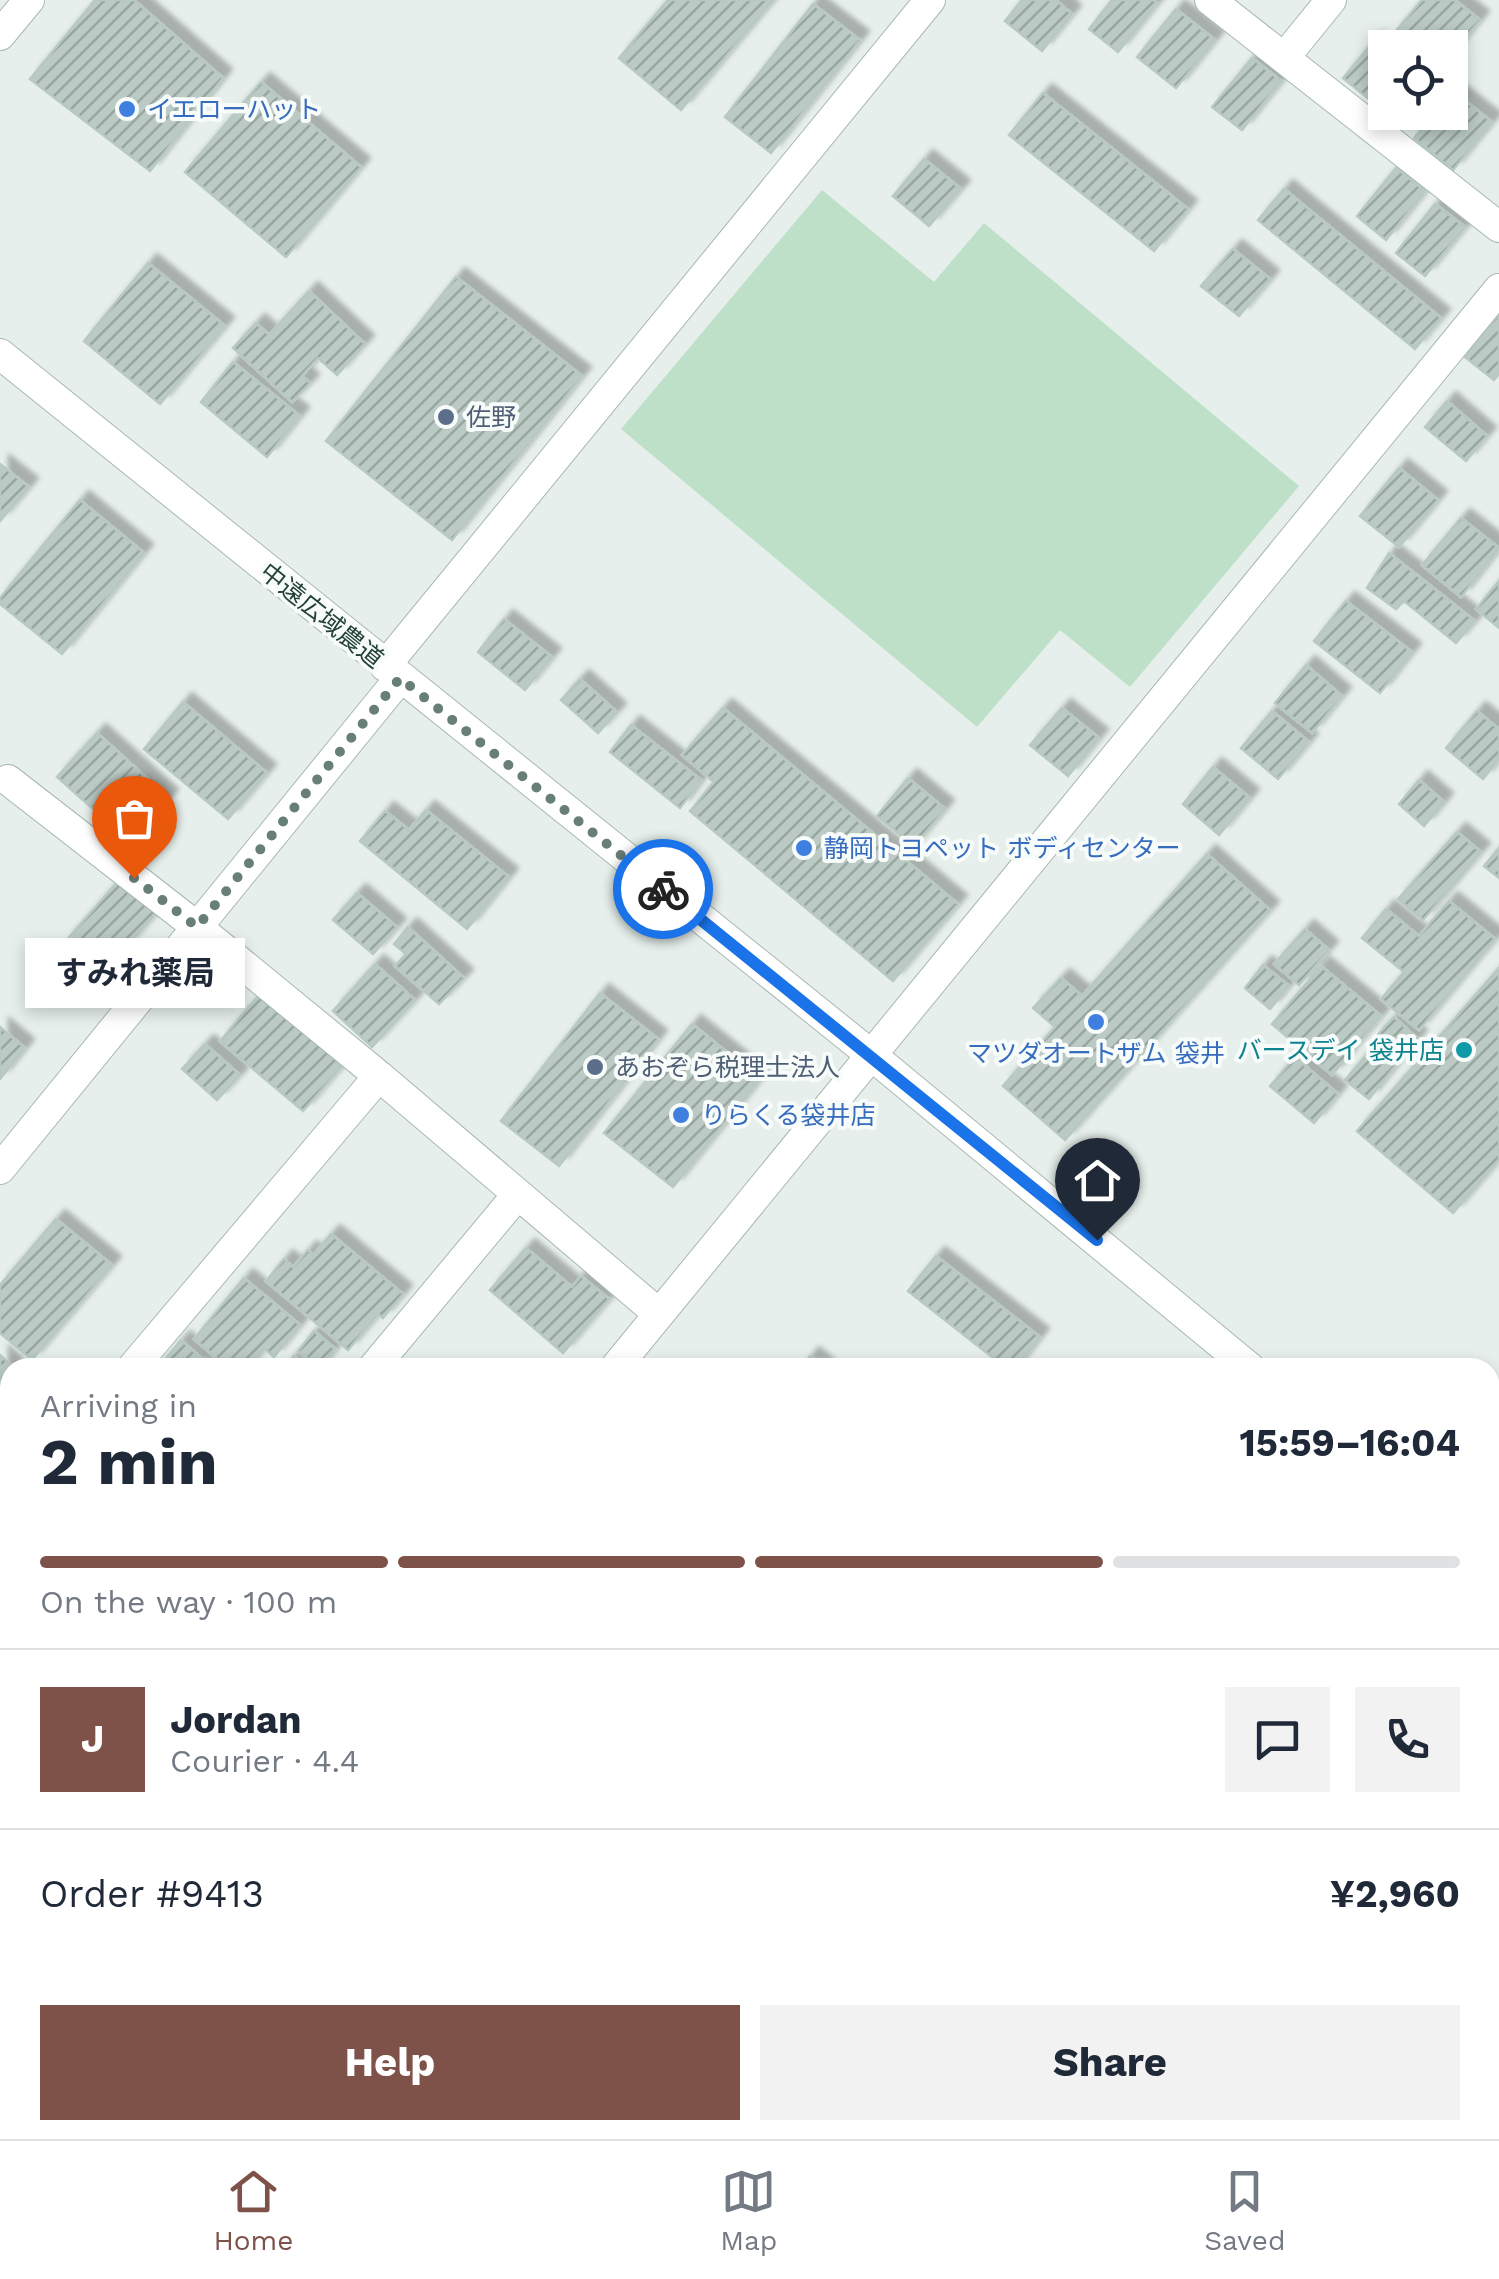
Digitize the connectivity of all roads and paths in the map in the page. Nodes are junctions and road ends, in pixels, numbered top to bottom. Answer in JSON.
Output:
{"nodes":[{"id":1,"x":29,"y":0,"type":"edge"},
{"id":2,"x":930,"y":0,"type":"edge"},
{"id":3,"x":1210,"y":0,"type":"edge"},
{"id":4,"x":1331,"y":0,"type":"edge"},
{"id":5,"x":0,"y":35,"type":"edge"},
{"id":6,"x":1284,"y":58,"type":"junction"},
{"id":7,"x":1499,"y":227,"type":"edge"},
{"id":8,"x":1499,"y":288,"type":"edge"},
{"id":9,"x":0,"y":354,"type":"edge"},
{"id":10,"x":392,"y":672,"type":"junction"},
{"id":11,"x":3,"y":781,"type":"edge"},
{"id":12,"x":197,"y":927,"type":"junction"},
{"id":13,"x":870,"y":1054,"type":"junction"},
{"id":14,"x":378,"y":1076,"type":"junction"},
{"id":15,"x":0,"y":1169,"type":"edge"},
{"id":16,"x":518,"y":1194,"type":"junction"},
{"id":17,"x":658,"y":1314,"type":"junction"},
{"id":18,"x":140,"y":1358,"type":"edge"},
{"id":19,"x":381,"y":1358,"type":"edge"},
{"id":20,"x":622,"y":1358,"type":"edge"},
{"id":21,"x":1238,"y":1358,"type":"edge"}],
"edges":[{"from":1,"to":5,"type":"street"},
{"from":2,"to":10,"type":"street"},
{"from":3,"to":6,"type":"street"},
{"from":4,"to":6,"type":"street"},
{"from":6,"to":7,"type":"street"},
{"from":8,"to":13,"type":"street"},
{"from":9,"to":10,"type":"street","name":"中遠広域農道"},
{"from":10,"to":12,"type":"street"},
{"from":10,"to":13,"type":"street","name":"中遠広域農道"},
{"from":11,"to":12,"type":"street"},
{"from":12,"to":14,"type":"street"},
{"from":12,"to":15,"type":"street"},
{"from":13,"to":17,"type":"street"},
{"from":13,"to":21,"type":"street","name":"中遠広域農道"},
{"from":14,"to":16,"type":"street"},
{"from":14,"to":18,"type":"street"},
{"from":16,"to":17,"type":"street"},
{"from":16,"to":19,"type":"street"},
{"from":17,"to":20,"type":"street"}]}
